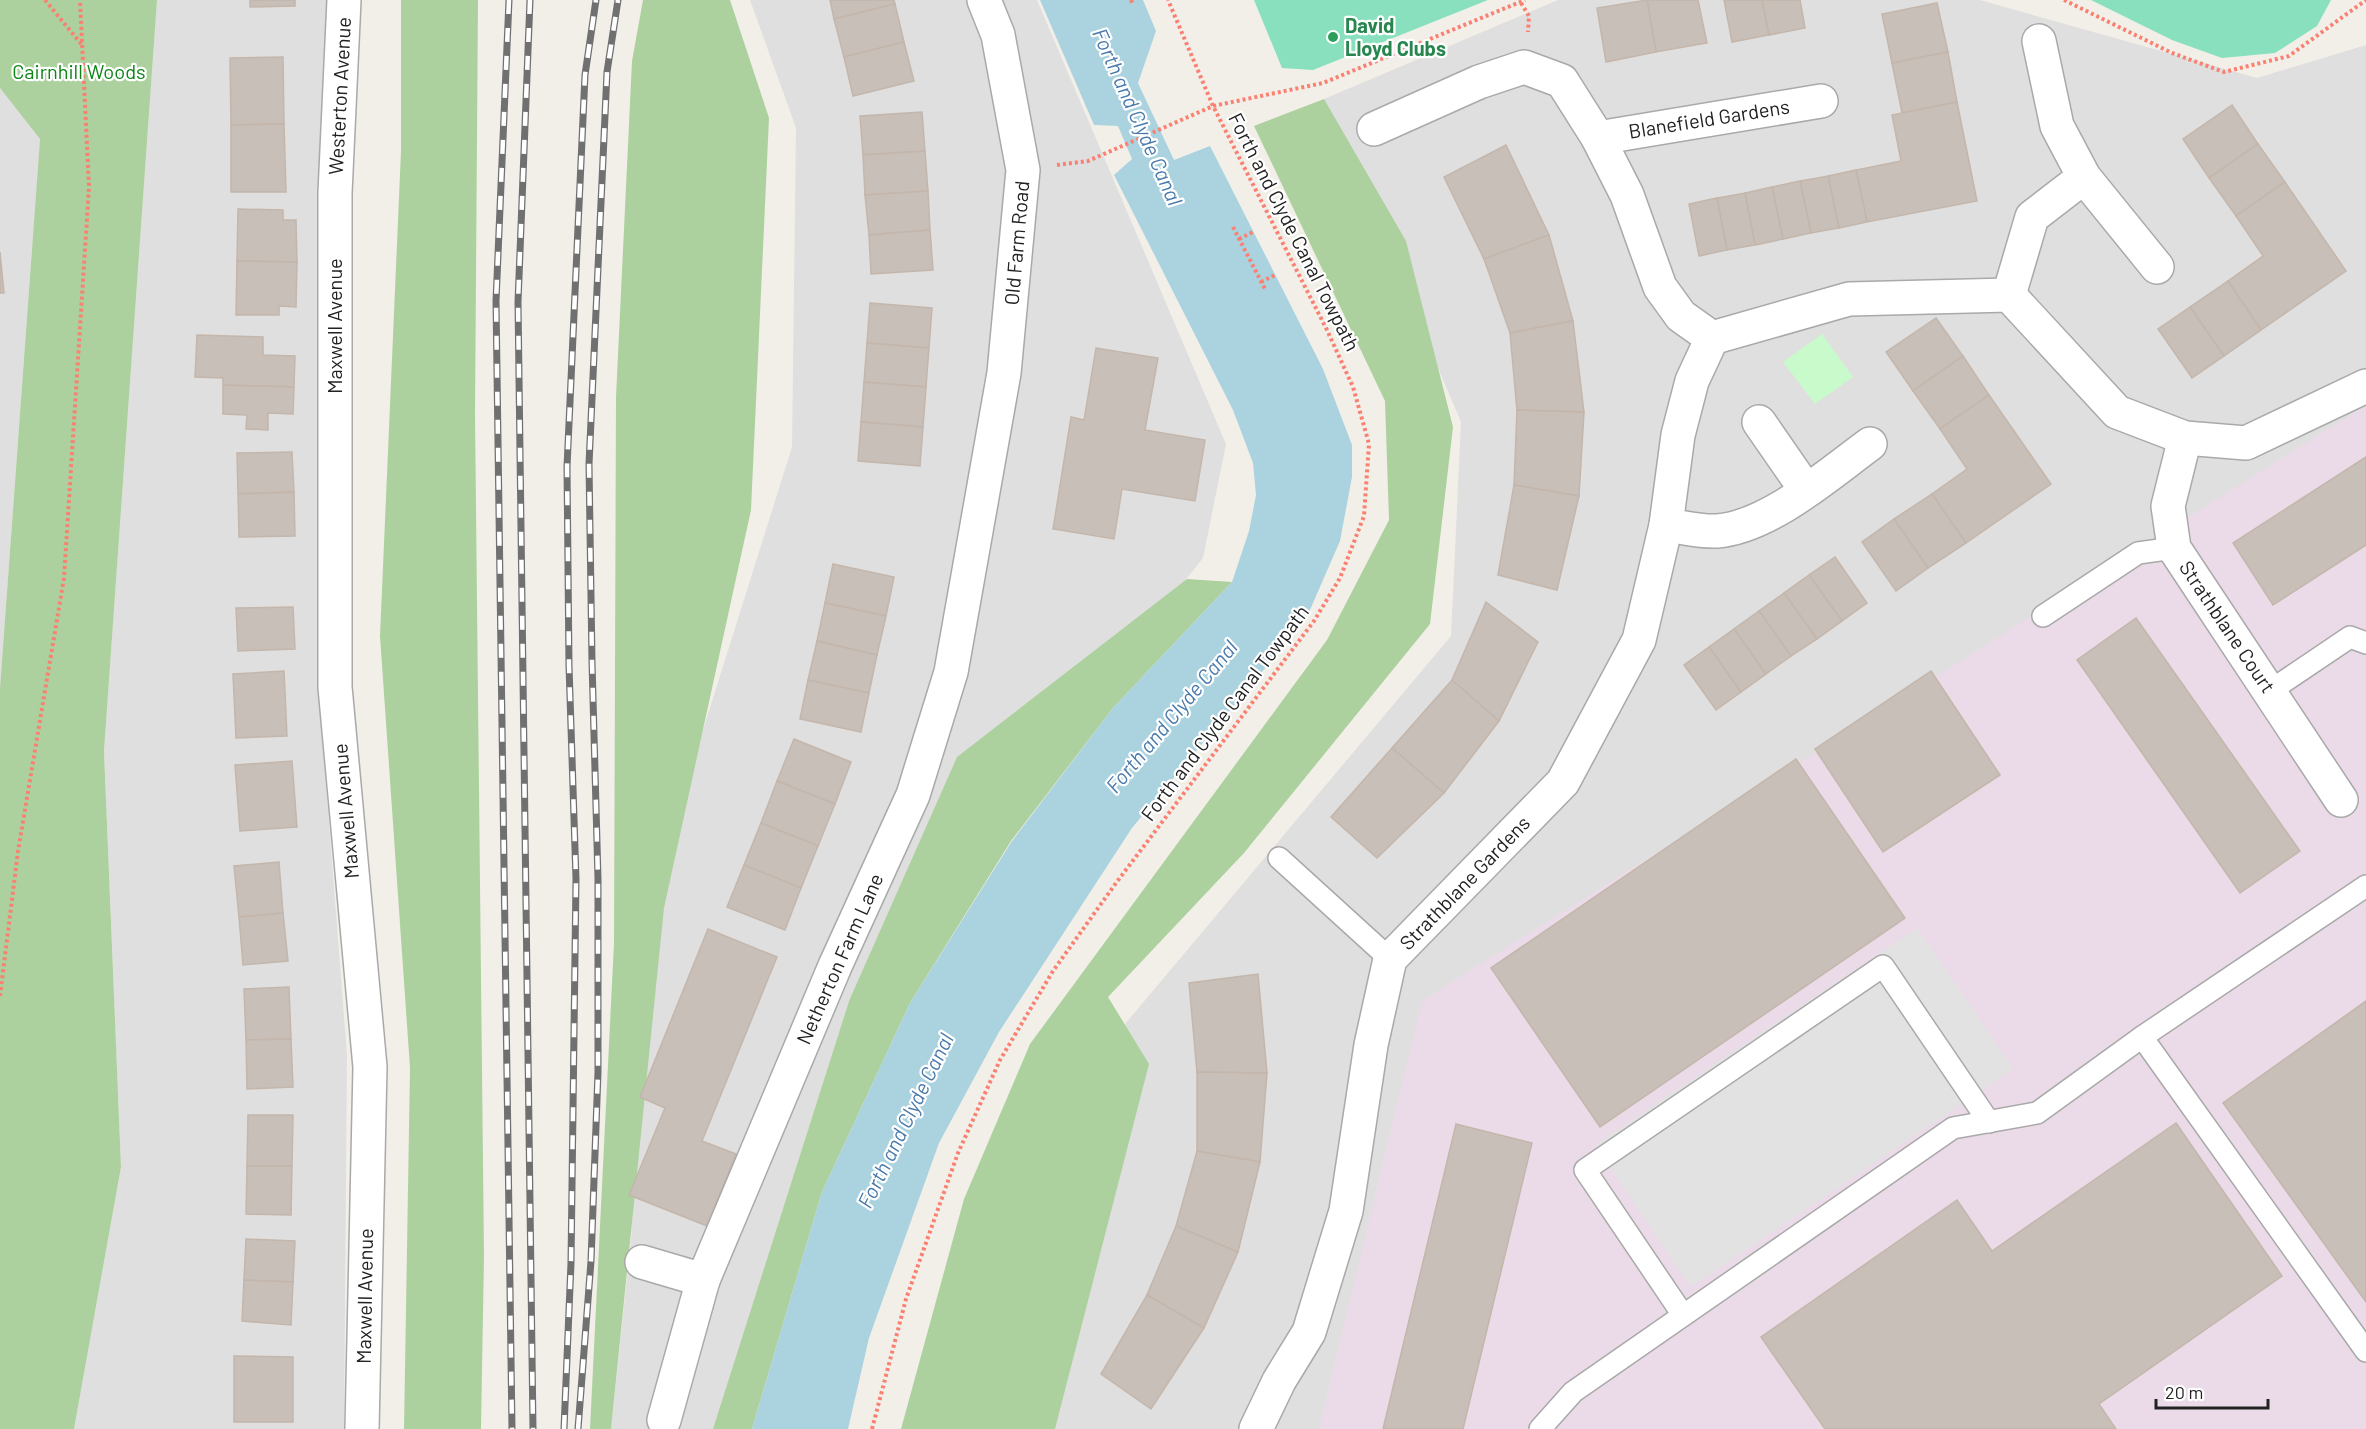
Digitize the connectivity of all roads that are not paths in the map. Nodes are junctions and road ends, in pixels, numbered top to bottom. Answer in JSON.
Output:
{"nodes":[{"id":1,"x":344,"y":0,"type":"edge"},
{"id":2,"x":984,"y":0,"type":"edge"},
{"id":3,"x":2039,"y":41,"type":"dead end"},
{"id":4,"x":1821,"y":101,"type":"dead end"},
{"id":5,"x":1374,"y":129,"type":"dead end"},
{"id":6,"x":1598,"y":138,"type":"junction"},
{"id":7,"x":2084,"y":177,"type":"junction"},
{"id":8,"x":336,"y":193,"type":"joint"},
{"id":9,"x":2157,"y":267,"type":"dead end"},
{"id":10,"x":2010,"y":296,"type":"junction"},
{"id":11,"x":1712,"y":338,"type":"junction"},
{"id":12,"x":2366,"y":386,"type":"edge"},
{"id":13,"x":1759,"y":422,"type":"dead end"},
{"id":14,"x":2185,"y":438,"type":"junction"},
{"id":15,"x":1870,"y":444,"type":"dead end"},
{"id":16,"x":984,"y":490,"type":"joint"},
{"id":17,"x":1806,"y":490,"type":"junction"},
{"id":18,"x":1666,"y":525,"type":"junction"},
{"id":19,"x":2174,"y":548,"type":"junction"},
{"id":20,"x":2043,"y":616,"type":"dead end"},
{"id":21,"x":2366,"y":643,"type":"edge"},
{"id":22,"x":2270,"y":692,"type":"junction"},
{"id":23,"x":2341,"y":800,"type":"dead end"},
{"id":24,"x":1279,"y":858,"type":"dead end"},
{"id":25,"x":2366,"y":886,"type":"edge"},
{"id":26,"x":1390,"y":959,"type":"junction"},
{"id":27,"x":2142,"y":1037,"type":"junction"},
{"id":28,"x":1989,"y":1122,"type":"junction"},
{"id":29,"x":642,"y":1262,"type":"dead end"},
{"id":30,"x":704,"y":1280,"type":"junction"},
{"id":31,"x":1683,"y":1315,"type":"junction"},
{"id":32,"x":2366,"y":1351,"type":"edge"},
{"id":33,"x":664,"y":1420,"type":"dead end"},
{"id":34,"x":362,"y":1429,"type":"edge"},
{"id":35,"x":1256,"y":1429,"type":"edge"},
{"id":36,"x":1540,"y":1429,"type":"edge"}],
"edges":[{"from":1,"to":8,"type":"street","name":"Westerton Avenue"},
{"from":2,"to":16,"type":"street","name":"Old Farm Road"},
{"from":3,"to":7,"type":"street"},
{"from":4,"to":6,"type":"street","name":"Blanefield Gardens"},
{"from":5,"to":6,"type":"street","name":"Blanefield Gardens"},
{"from":6,"to":11,"type":"street","name":"Blanefield Gardens"},
{"from":7,"to":9,"type":"street"},
{"from":7,"to":10,"type":"street"},
{"from":8,"to":34,"type":"street","name":"Maxwell Avenue"},
{"from":10,"to":11,"type":"street"},
{"from":10,"to":14,"type":"street"},
{"from":11,"to":18,"type":"street","name":"Strathblane Gardens"},
{"from":12,"to":14,"type":"street"},
{"from":13,"to":17,"type":"street"},
{"from":14,"to":19,"type":"street","name":"Strathblane Court"},
{"from":15,"to":17,"type":"street"},
{"from":16,"to":30,"type":"street","name":"Netherton Farm Lane"},
{"from":17,"to":18,"type":"street"},
{"from":18,"to":26,"type":"street","name":"Strathblane Gardens"},
{"from":19,"to":20,"type":"lane"},
{"from":19,"to":22,"type":"street","name":"Strathblane Court"},
{"from":21,"to":22,"type":"lane"},
{"from":22,"to":23,"type":"street","name":"Strathblane Court"},
{"from":24,"to":26,"type":"lane"},
{"from":25,"to":27,"type":"lane"},
{"from":26,"to":35,"type":"street","name":"Strathblane Gardens"},
{"from":27,"to":28,"type":"lane"},
{"from":27,"to":32,"type":"lane"},
{"from":28,"to":31,"type":"lane"},
{"from":28,"to":31,"type":"lane"},
{"from":29,"to":30,"type":"street"},
{"from":30,"to":33,"type":"street","name":"Netherton Farm Lane"},
{"from":31,"to":36,"type":"lane"}]}
